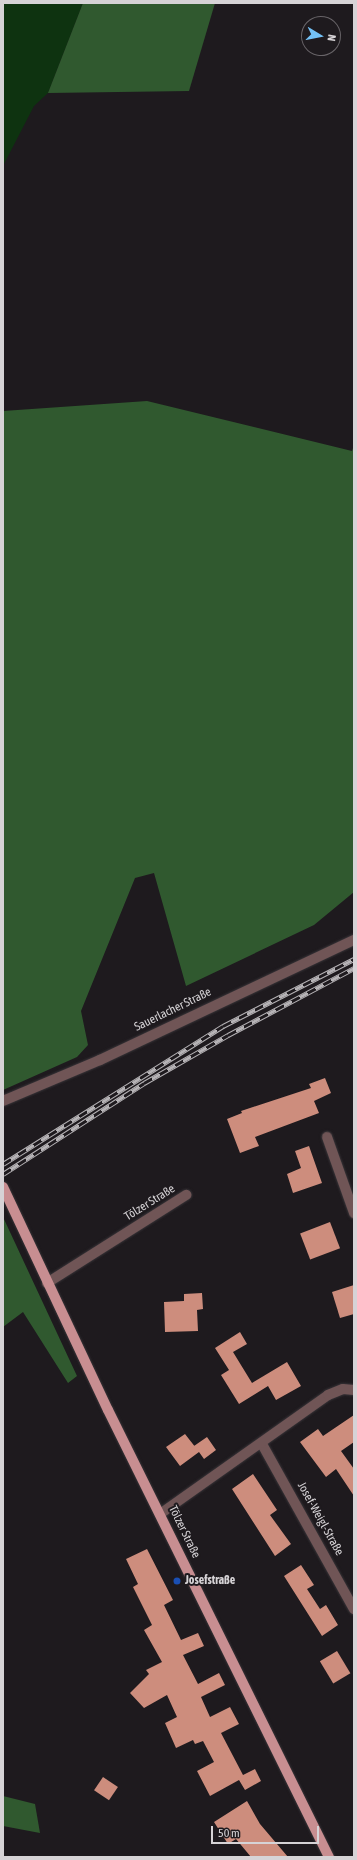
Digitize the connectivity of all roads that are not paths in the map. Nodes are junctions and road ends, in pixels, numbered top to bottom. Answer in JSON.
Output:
{"nodes":[{"id":1,"x":354,"y":940,"type":"edge"},
{"id":2,"x":3,"y":1101,"type":"edge"},
{"id":3,"x":327,"y":1137,"type":"dead end"},
{"id":4,"x":3,"y":1187,"type":"edge"},
{"id":5,"x":186,"y":1195,"type":"dead end"},
{"id":6,"x":354,"y":1213,"type":"edge"},
{"id":7,"x":47,"y":1283,"type":"junction"},
{"id":8,"x":354,"y":1390,"type":"edge"},
{"id":9,"x":262,"y":1444,"type":"junction"},
{"id":10,"x":160,"y":1514,"type":"junction"},
{"id":11,"x":354,"y":1608,"type":"edge"},
{"id":12,"x":329,"y":1857,"type":"edge"}],
"edges":[{"from":1,"to":2,"type":"street","name":"Sauerlacher Straße"},
{"from":3,"to":6,"type":"street"},
{"from":4,"to":7,"type":"main road","name":"Tölzer Straße"},
{"from":5,"to":7,"type":"street","name":"Tölzer Straße"},
{"from":7,"to":10,"type":"main road","name":"Tölzer Straße"},
{"from":8,"to":9,"type":"street"},
{"from":9,"to":10,"type":"street"},
{"from":9,"to":11,"type":"street","name":"Josef-Weigl-Straße"},
{"from":10,"to":12,"type":"main road","name":"Tölzer Straße"}]}
